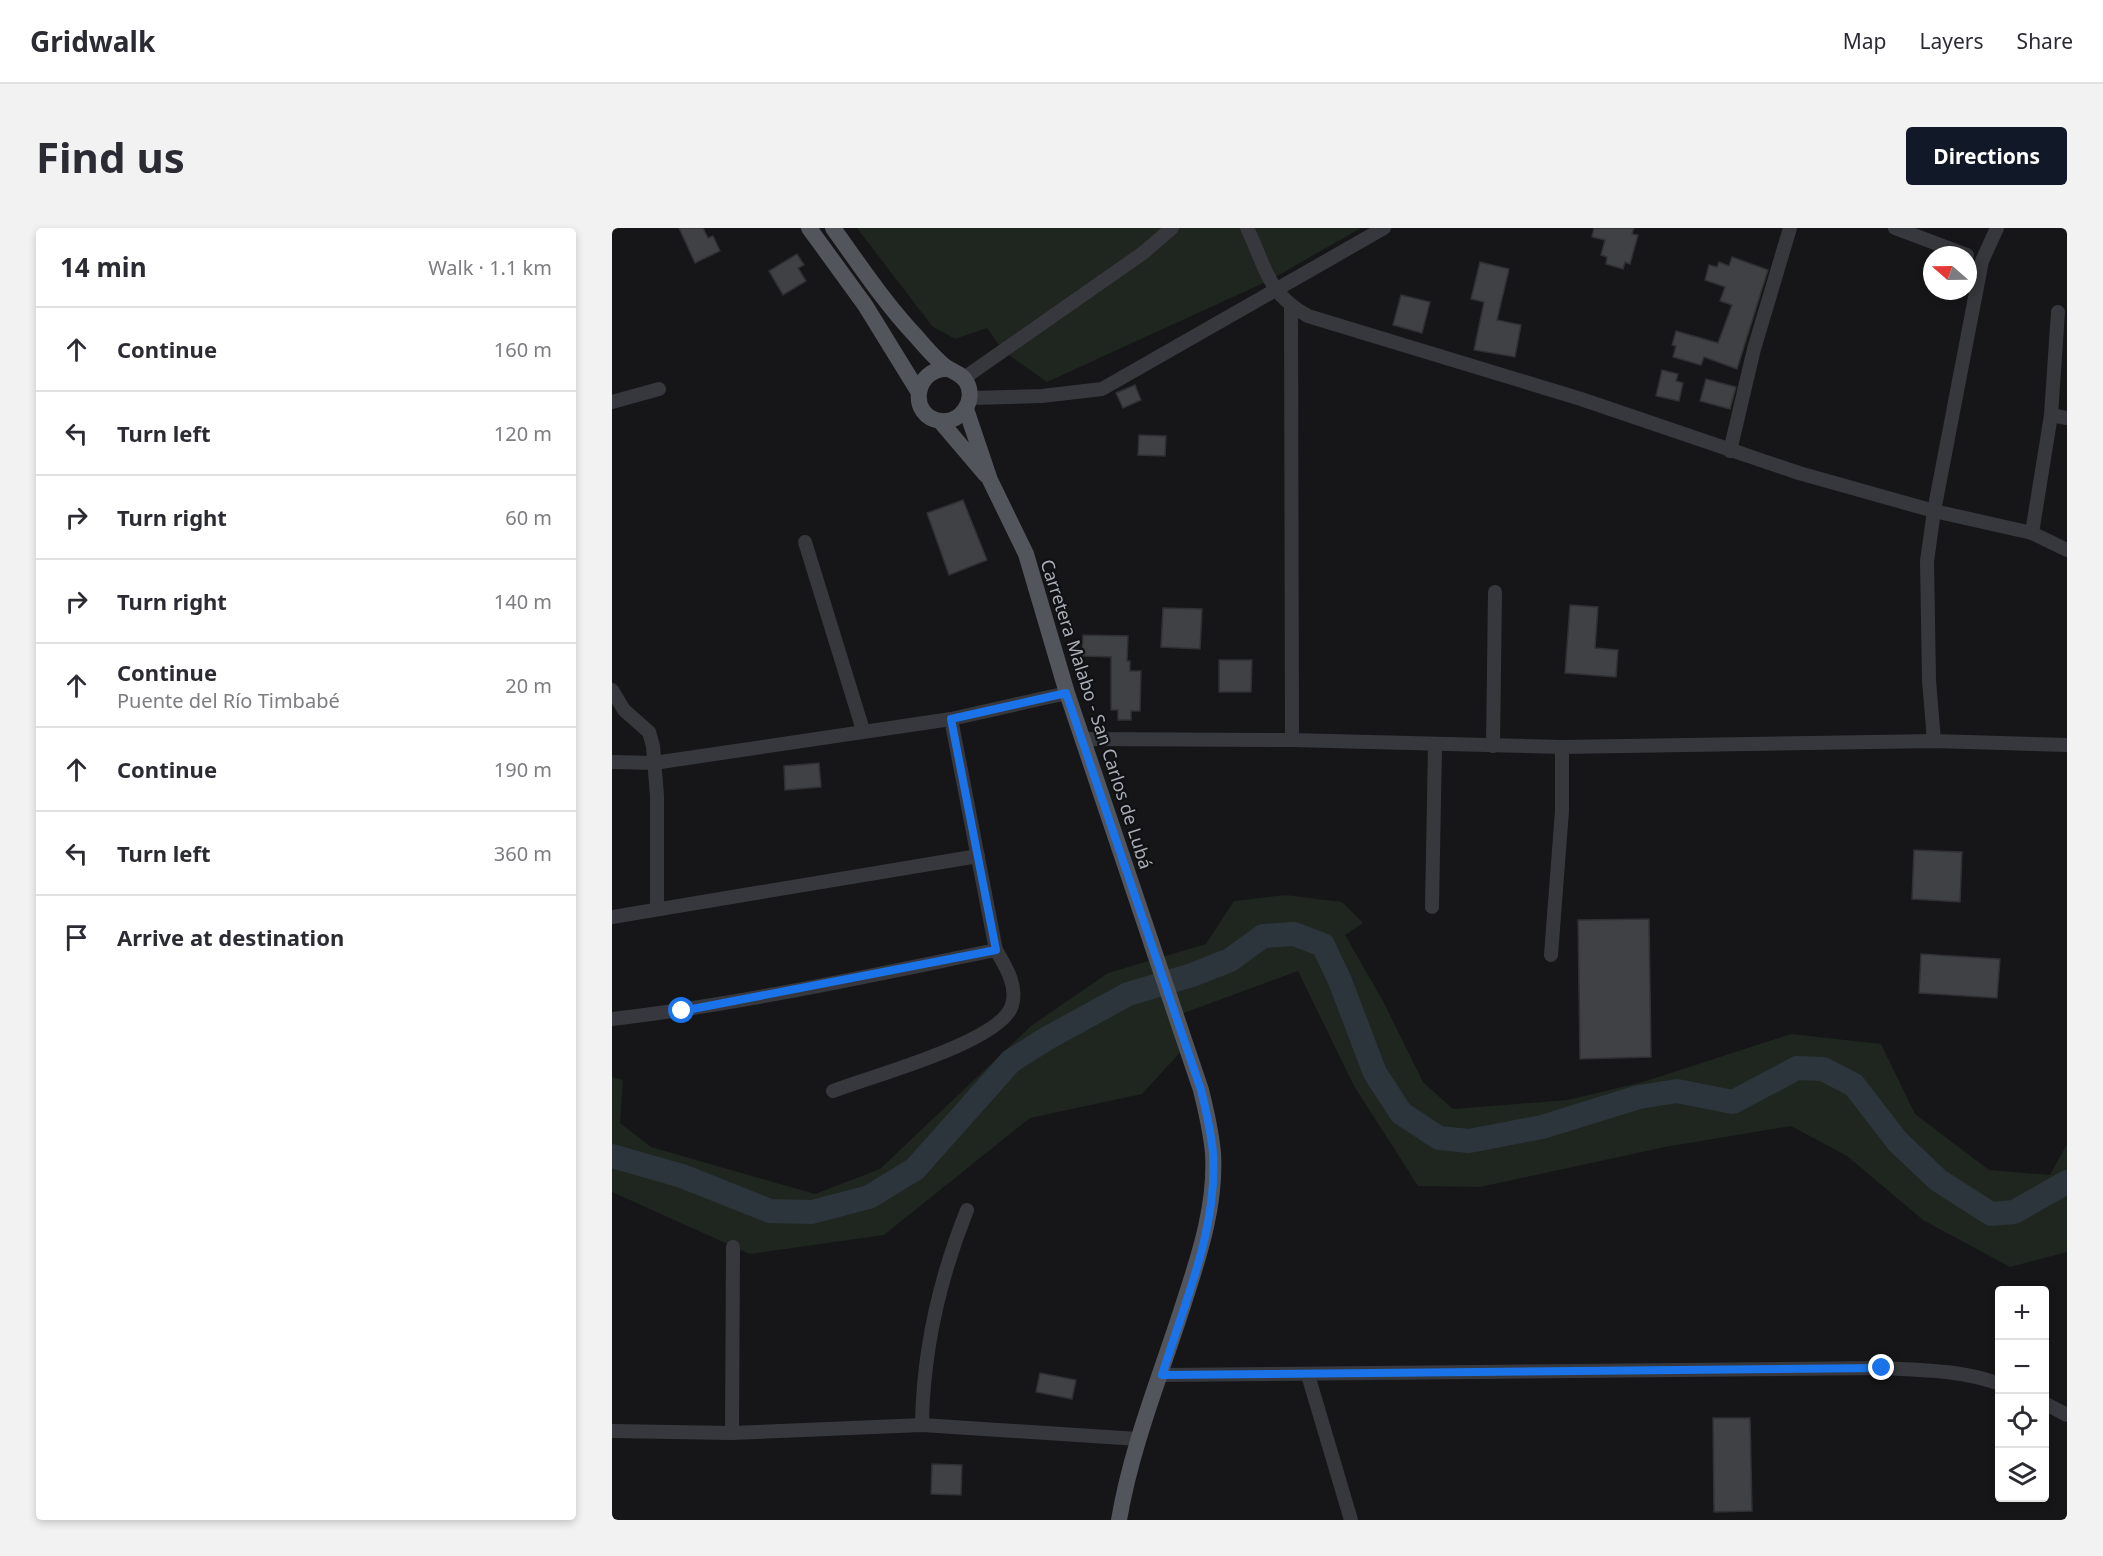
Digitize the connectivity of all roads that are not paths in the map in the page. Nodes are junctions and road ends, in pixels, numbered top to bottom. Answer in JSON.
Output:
{"nodes":[{"id":1,"x":809,"y":228,"type":"edge"},
{"id":2,"x":833,"y":228,"type":"edge"},
{"id":3,"x":1172,"y":228,"type":"edge"},
{"id":4,"x":1247,"y":228,"type":"edge"},
{"id":5,"x":1384,"y":228,"type":"edge"},
{"id":6,"x":1790,"y":228,"type":"edge"},
{"id":7,"x":1895,"y":228,"type":"edge"},
{"id":8,"x":1997,"y":228,"type":"edge"},
{"id":9,"x":1944,"y":246,"type":"edge"},
{"id":10,"x":1977,"y":259,"type":"edge"},
{"id":11,"x":1982,"y":261,"type":"junction"},
{"id":12,"x":1274,"y":290,"type":"junction"},
{"id":13,"x":1290,"y":307,"type":"junction"},
{"id":14,"x":2058,"y":312,"type":"dead end"},
{"id":15,"x":948,"y":369,"type":"junction"},
{"id":16,"x":964,"y":378,"type":"junction"},
{"id":17,"x":659,"y":389,"type":"dead end"},
{"id":18,"x":918,"y":391,"type":"junction"},
{"id":19,"x":612,"y":402,"type":"edge"},
{"id":20,"x":968,"y":404,"type":"junction"},
{"id":21,"x":2051,"y":416,"type":"junction"},
{"id":22,"x":2067,"y":418,"type":"edge"},
{"id":23,"x":940,"y":421,"type":"junction"},
{"id":24,"x":1730,"y":451,"type":"junction"},
{"id":25,"x":990,"y":480,"type":"junction"},
{"id":26,"x":1934,"y":511,"type":"junction"},
{"id":27,"x":2032,"y":533,"type":"junction"},
{"id":28,"x":805,"y":542,"type":"dead end"},
{"id":29,"x":2067,"y":550,"type":"edge"},
{"id":30,"x":1495,"y":592,"type":"dead end"},
{"id":31,"x":612,"y":690,"type":"edge"},
{"id":32,"x":1066,"y":693,"type":"junction"},
{"id":33,"x":951,"y":719,"type":"junction"},
{"id":34,"x":863,"y":730,"type":"junction"},
{"id":35,"x":1083,"y":739,"type":"junction"},
{"id":36,"x":1292,"y":740,"type":"junction"},
{"id":37,"x":1934,"y":741,"type":"junction"},
{"id":38,"x":2067,"y":745,"type":"edge"},
{"id":39,"x":1435,"y":746,"type":"junction"},
{"id":40,"x":1493,"y":746,"type":"junction"},
{"id":41,"x":1562,"y":747,"type":"junction"},
{"id":42,"x":612,"y":762,"type":"edge"},
{"id":43,"x":654,"y":763,"type":"junction"},
{"id":44,"x":978,"y":856,"type":"junction"},
{"id":45,"x":1432,"y":907,"type":"dead end"},
{"id":46,"x":657,"y":909,"type":"junction"},
{"id":47,"x":612,"y":916,"type":"edge"},
{"id":48,"x":996,"y":950,"type":"junction"},
{"id":49,"x":1551,"y":955,"type":"dead end"},
{"id":50,"x":612,"y":1018,"type":"edge"},
{"id":51,"x":833,"y":1091,"type":"dead end"},
{"id":52,"x":967,"y":1210,"type":"dead end"},
{"id":53,"x":733,"y":1246,"type":"dead end"},
{"id":54,"x":1162,"y":1375,"type":"junction"},
{"id":55,"x":1308,"y":1375,"type":"junction"},
{"id":56,"x":1995,"y":1382,"type":"edge"},
{"id":57,"x":2049,"y":1406,"type":"edge"},
{"id":58,"x":2067,"y":1415,"type":"edge"},
{"id":59,"x":922,"y":1425,"type":"junction"},
{"id":60,"x":612,"y":1431,"type":"edge"},
{"id":61,"x":732,"y":1433,"type":"junction"},
{"id":62,"x":1138,"y":1439,"type":"junction"},
{"id":63,"x":1119,"y":1520,"type":"edge"},
{"id":64,"x":1351,"y":1520,"type":"edge"}],
"edges":[{"from":1,"to":18,"type":"main road"},
{"from":2,"to":15,"type":"main road"},
{"from":3,"to":16,"type":"street"},
{"from":4,"to":12,"type":"street"},
{"from":5,"to":12,"type":"street"},
{"from":6,"to":24,"type":"street"},
{"from":7,"to":9,"type":"street"},
{"from":8,"to":11,"type":"street"},
{"from":10,"to":11,"type":"street"},
{"from":11,"to":26,"type":"street"},
{"from":12,"to":13,"type":"street"},
{"from":12,"to":20,"type":"street"},
{"from":13,"to":24,"type":"street"},
{"from":13,"to":36,"type":"street"},
{"from":14,"to":21,"type":"street"},
{"from":15,"to":16,"type":"main road"},
{"from":15,"to":18,"type":"main road"},
{"from":16,"to":20,"type":"main road"},
{"from":17,"to":19,"type":"street"},
{"from":18,"to":23,"type":"main road"},
{"from":20,"to":23,"type":"main road"},
{"from":20,"to":25,"type":"main road","name":"Carretera Malabo - San Carlos de Lubá"},
{"from":21,"to":22,"type":"street"},
{"from":21,"to":27,"type":"street"},
{"from":23,"to":25,"type":"main road","name":"Carretera Malabo - San Carlos de Lubá"},
{"from":24,"to":26,"type":"street"},
{"from":25,"to":32,"type":"main road","name":"Carretera Malabo - San Carlos de Lubá"},
{"from":26,"to":27,"type":"street"},
{"from":26,"to":37,"type":"street"},
{"from":27,"to":29,"type":"street"},
{"from":28,"to":34,"type":"street"},
{"from":30,"to":40,"type":"street"},
{"from":31,"to":43,"type":"street"},
{"from":32,"to":33,"type":"street"},
{"from":32,"to":35,"type":"main road","name":"Carretera Malabo - San Carlos de Lubá"},
{"from":33,"to":34,"type":"street"},
{"from":33,"to":44,"type":"street"},
{"from":34,"to":43,"type":"street"},
{"from":35,"to":36,"type":"street"},
{"from":35,"to":54,"type":"main road","name":"Carretera Malabo - San Carlos de Lubá"},
{"from":36,"to":39,"type":"street"},
{"from":37,"to":38,"type":"street"},
{"from":37,"to":41,"type":"street"},
{"from":39,"to":40,"type":"street"},
{"from":39,"to":45,"type":"street"},
{"from":40,"to":41,"type":"street"},
{"from":41,"to":49,"type":"street"},
{"from":42,"to":43,"type":"street"},
{"from":43,"to":46,"type":"street"},
{"from":44,"to":46,"type":"street"},
{"from":44,"to":48,"type":"street"},
{"from":46,"to":47,"type":"street"},
{"from":48,"to":50,"type":"street"},
{"from":48,"to":51,"type":"street"},
{"from":52,"to":59,"type":"street"},
{"from":53,"to":61,"type":"street"},
{"from":54,"to":55,"type":"street"},
{"from":54,"to":62,"type":"main road"},
{"from":55,"to":56,"type":"street"},
{"from":55,"to":64,"type":"street"},
{"from":57,"to":58,"type":"street"},
{"from":59,"to":61,"type":"street"},
{"from":59,"to":62,"type":"street"},
{"from":60,"to":61,"type":"street"},
{"from":62,"to":63,"type":"main road"}]}
